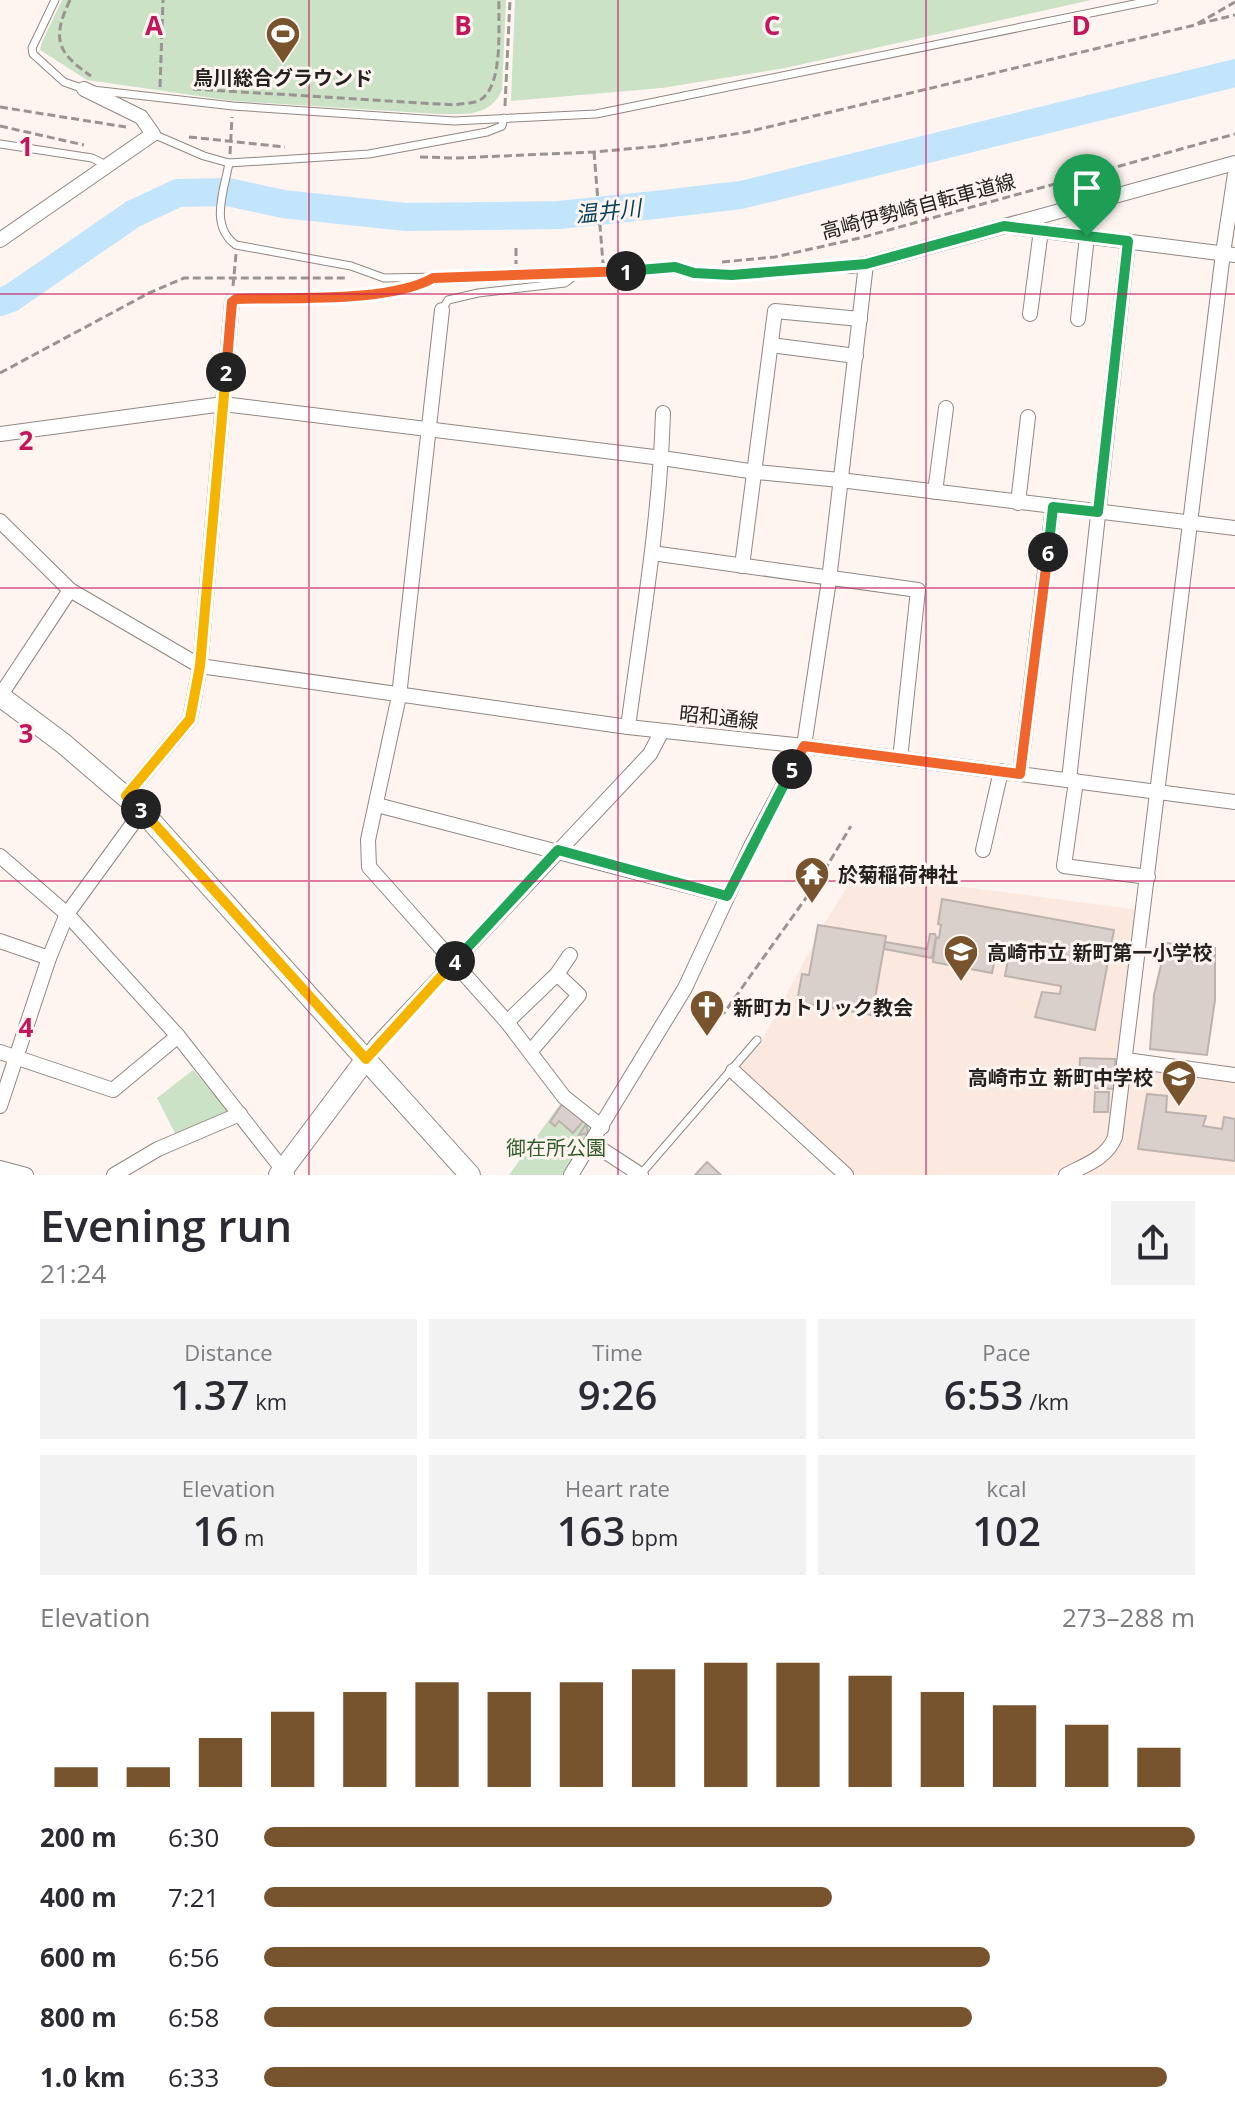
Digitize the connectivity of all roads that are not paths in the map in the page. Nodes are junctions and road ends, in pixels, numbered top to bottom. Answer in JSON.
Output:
{"nodes":[{"id":1,"x":55,"y":0,"type":"edge"},
{"id":2,"x":1154,"y":0,"type":"edge"},
{"id":3,"x":89,"y":84,"type":"junction"},
{"id":4,"x":504,"y":118,"type":"junction"},
{"id":5,"x":153,"y":134,"type":"junction"},
{"id":6,"x":0,"y":144,"type":"edge"},
{"id":7,"x":99,"y":162,"type":"junction"},
{"id":8,"x":1235,"y":163,"type":"edge"},
{"id":9,"x":228,"y":166,"type":"junction"},
{"id":10,"x":1235,"y":174,"type":"edge"},
{"id":11,"x":1004,"y":226,"type":"junction"},
{"id":12,"x":1041,"y":230,"type":"junction"},
{"id":13,"x":1087,"y":236,"type":"junction"},
{"id":14,"x":0,"y":240,"type":"edge"},
{"id":15,"x":1128,"y":241,"type":"junction"},
{"id":16,"x":1229,"y":254,"type":"edge"},
{"id":17,"x":866,"y":264,"type":"junction"},
{"id":18,"x":850,"y":266,"type":"joint"},
{"id":19,"x":576,"y":275,"type":"junction"},
{"id":20,"x":433,"y":278,"type":"junction"},
{"id":21,"x":232,"y":302,"type":"joint"},
{"id":22,"x":442,"y":310,"type":"joint"},
{"id":23,"x":1030,"y":314,"type":"dead end"},
{"id":24,"x":860,"y":319,"type":"junction"},
{"id":25,"x":1078,"y":319,"type":"dead end"},
{"id":26,"x":771,"y":345,"type":"junction"},
{"id":27,"x":856,"y":356,"type":"junction"},
{"id":28,"x":223,"y":404,"type":"junction"},
{"id":29,"x":946,"y":408,"type":"dead end"},
{"id":30,"x":663,"y":413,"type":"dead end"},
{"id":31,"x":1028,"y":417,"type":"dead end"},
{"id":32,"x":428,"y":429,"type":"junction"},
{"id":33,"x":0,"y":434,"type":"edge"},
{"id":34,"x":662,"y":458,"type":"junction"},
{"id":35,"x":756,"y":472,"type":"junction"},
{"id":36,"x":840,"y":480,"type":"junction"},
{"id":37,"x":935,"y":492,"type":"junction"},
{"id":38,"x":1018,"y":503,"type":"junction"},
{"id":39,"x":1053,"y":507,"type":"junction"},
{"id":40,"x":1098,"y":512,"type":"junction"},
{"id":41,"x":0,"y":521,"type":"edge"},
{"id":42,"x":1190,"y":522,"type":"junction"},
{"id":43,"x":1235,"y":528,"type":"edge"},
{"id":44,"x":652,"y":553,"type":"junction"},
{"id":45,"x":742,"y":566,"type":"junction"},
{"id":46,"x":829,"y":580,"type":"junction"},
{"id":47,"x":70,"y":590,"type":"junction"},
{"id":48,"x":200,"y":666,"type":"junction"},
{"id":49,"x":0,"y":696,"type":"edge"},
{"id":50,"x":399,"y":696,"type":"junction"},
{"id":51,"x":628,"y":727,"type":"junction"},
{"id":52,"x":662,"y":731,"type":"junction"},
{"id":53,"x":804,"y":746,"type":"junction"},
{"id":54,"x":900,"y":759,"type":"junction"},
{"id":55,"x":1001,"y":771,"type":"junction"},
{"id":56,"x":1020,"y":774,"type":"junction"},
{"id":57,"x":1073,"y":780,"type":"junction"},
{"id":58,"x":1158,"y":792,"type":"junction"},
{"id":59,"x":126,"y":796,"type":"junction"},
{"id":60,"x":1235,"y":802,"type":"edge"},
{"id":61,"x":377,"y":805,"type":"junction"},
{"id":62,"x":142,"y":811,"type":"junction"},
{"id":63,"x":558,"y":850,"type":"junction"},
{"id":64,"x":983,"y":850,"type":"dead end"},
{"id":65,"x":0,"y":856,"type":"edge"},
{"id":66,"x":1148,"y":877,"type":"junction"},
{"id":67,"x":727,"y":896,"type":"junction"},
{"id":68,"x":67,"y":914,"type":"junction"},
{"id":69,"x":0,"y":941,"type":"edge"},
{"id":70,"x":570,"y":955,"type":"dead end"},
{"id":71,"x":49,"y":958,"type":"junction"},
{"id":72,"x":453,"y":962,"type":"junction"},
{"id":73,"x":557,"y":974,"type":"junction"},
{"id":74,"x":507,"y":1022,"type":"junction"},
{"id":75,"x":178,"y":1036,"type":"junction"},
{"id":76,"x":757,"y":1040,"type":"dead end"},
{"id":77,"x":0,"y":1052,"type":"edge"},
{"id":78,"x":530,"y":1052,"type":"junction"},
{"id":79,"x":17,"y":1059,"type":"junction"},
{"id":80,"x":366,"y":1059,"type":"junction"},
{"id":81,"x":1126,"y":1060,"type":"junction"},
{"id":82,"x":733,"y":1071,"type":"junction"},
{"id":83,"x":1235,"y":1075,"type":"edge"},
{"id":84,"x":0,"y":1106,"type":"edge"},
{"id":85,"x":240,"y":1114,"type":"junction"},
{"id":86,"x":602,"y":1127,"type":"junction"},
{"id":87,"x":592,"y":1143,"type":"junction"},
{"id":88,"x":0,"y":1168,"type":"edge"},
{"id":89,"x":283,"y":1173,"type":"edge"},
{"id":90,"x":26,"y":1175,"type":"edge"},
{"id":91,"x":114,"y":1175,"type":"edge"},
{"id":92,"x":470,"y":1175,"type":"edge"},
{"id":93,"x":571,"y":1175,"type":"edge"},
{"id":94,"x":640,"y":1175,"type":"edge"},
{"id":95,"x":846,"y":1175,"type":"edge"},
{"id":96,"x":1066,"y":1175,"type":"edge"}],
"edges":[{"from":1,"to":3,"type":"lane"},
{"from":2,"to":4,"type":"lane"},
{"from":3,"to":4,"type":"lane"},
{"from":3,"to":5,"type":"street"},
{"from":4,"to":9,"type":"lane"},
{"from":5,"to":7,"type":"street"},
{"from":5,"to":9,"type":"lane"},
{"from":6,"to":7,"type":"lane"},
{"from":7,"to":14,"type":"street"},
{"from":8,"to":11,"type":"street"},
{"from":9,"to":20,"type":"lane"},
{"from":10,"to":16,"type":"street"},
{"from":11,"to":12,"type":"street"},
{"from":11,"to":17,"type":"street"},
{"from":12,"to":13,"type":"street"},
{"from":12,"to":23,"type":"street"},
{"from":13,"to":15,"type":"street"},
{"from":13,"to":25,"type":"street"},
{"from":15,"to":16,"type":"street"},
{"from":15,"to":40,"type":"street"},
{"from":16,"to":42,"type":"street"},
{"from":17,"to":18,"type":"street"},
{"from":17,"to":24,"type":"street"},
{"from":18,"to":19,"type":"lane"},
{"from":19,"to":20,"type":"lane"},
{"from":19,"to":22,"type":"lane"},
{"from":20,"to":21,"type":"lane"},
{"from":21,"to":28,"type":"street"},
{"from":22,"to":32,"type":"street"},
{"from":24,"to":26,"type":"street"},
{"from":24,"to":27,"type":"street"},
{"from":26,"to":27,"type":"street"},
{"from":26,"to":35,"type":"street"},
{"from":27,"to":36,"type":"street"},
{"from":28,"to":32,"type":"street"},
{"from":28,"to":33,"type":"street"},
{"from":28,"to":48,"type":"street"},
{"from":29,"to":37,"type":"street"},
{"from":30,"to":34,"type":"street"},
{"from":31,"to":38,"type":"street"},
{"from":32,"to":34,"type":"street"},
{"from":32,"to":50,"type":"street"},
{"from":34,"to":35,"type":"street"},
{"from":34,"to":44,"type":"street"},
{"from":35,"to":36,"type":"street"},
{"from":35,"to":45,"type":"street"},
{"from":36,"to":37,"type":"street"},
{"from":36,"to":46,"type":"street"},
{"from":37,"to":38,"type":"street"},
{"from":38,"to":39,"type":"street"},
{"from":39,"to":40,"type":"street"},
{"from":39,"to":56,"type":"street"},
{"from":40,"to":42,"type":"street"},
{"from":40,"to":57,"type":"street"},
{"from":41,"to":47,"type":"street"},
{"from":42,"to":43,"type":"street"},
{"from":42,"to":58,"type":"street"},
{"from":44,"to":45,"type":"street"},
{"from":44,"to":51,"type":"street"},
{"from":45,"to":46,"type":"street"},
{"from":46,"to":53,"type":"street"},
{"from":46,"to":54,"type":"street"},
{"from":47,"to":48,"type":"street"},
{"from":47,"to":49,"type":"street"},
{"from":48,"to":50,"type":"street","name":"昭和通線"},
{"from":48,"to":59,"type":"street"},
{"from":49,"to":59,"type":"main road"},
{"from":50,"to":51,"type":"street","name":"昭和通線"},
{"from":50,"to":61,"type":"street"},
{"from":51,"to":52,"type":"street","name":"昭和通線"},
{"from":52,"to":53,"type":"street","name":"昭和通線"},
{"from":52,"to":63,"type":"street"},
{"from":53,"to":54,"type":"street","name":"昭和通線"},
{"from":53,"to":67,"type":"street"},
{"from":54,"to":55,"type":"street","name":"昭和通線"},
{"from":55,"to":56,"type":"street","name":"昭和通線"},
{"from":55,"to":64,"type":"street"},
{"from":56,"to":57,"type":"street","name":"昭和通線"},
{"from":57,"to":58,"type":"street","name":"昭和通線"},
{"from":57,"to":66,"type":"street"},
{"from":58,"to":60,"type":"street","name":"昭和通線"},
{"from":58,"to":66,"type":"street"},
{"from":59,"to":62,"type":"main road"},
{"from":61,"to":63,"type":"street"},
{"from":61,"to":72,"type":"street"},
{"from":62,"to":68,"type":"street"},
{"from":62,"to":80,"type":"main road"},
{"from":63,"to":67,"type":"street"},
{"from":63,"to":72,"type":"street"},
{"from":65,"to":68,"type":"street"},
{"from":66,"to":81,"type":"street"},
{"from":67,"to":86,"type":"street"},
{"from":68,"to":71,"type":"street"},
{"from":68,"to":75,"type":"street"},
{"from":69,"to":71,"type":"street"},
{"from":70,"to":73,"type":"street"},
{"from":71,"to":79,"type":"street"},
{"from":72,"to":74,"type":"street"},
{"from":72,"to":80,"type":"street"},
{"from":73,"to":74,"type":"street"},
{"from":73,"to":78,"type":"street"},
{"from":74,"to":78,"type":"street"},
{"from":75,"to":79,"type":"street"},
{"from":75,"to":85,"type":"street"},
{"from":76,"to":82,"type":"lane"},
{"from":77,"to":79,"type":"street"},
{"from":78,"to":86,"type":"street"},
{"from":79,"to":84,"type":"street"},
{"from":80,"to":89,"type":"main road"},
{"from":80,"to":92,"type":"main road"},
{"from":81,"to":83,"type":"street"},
{"from":81,"to":96,"type":"street"},
{"from":82,"to":94,"type":"lane"},
{"from":82,"to":95,"type":"street"},
{"from":85,"to":89,"type":"street"},
{"from":85,"to":91,"type":"street"},
{"from":86,"to":87,"type":"street"},
{"from":87,"to":93,"type":"street"},
{"from":87,"to":94,"type":"street"},
{"from":88,"to":90,"type":"street"}]}
